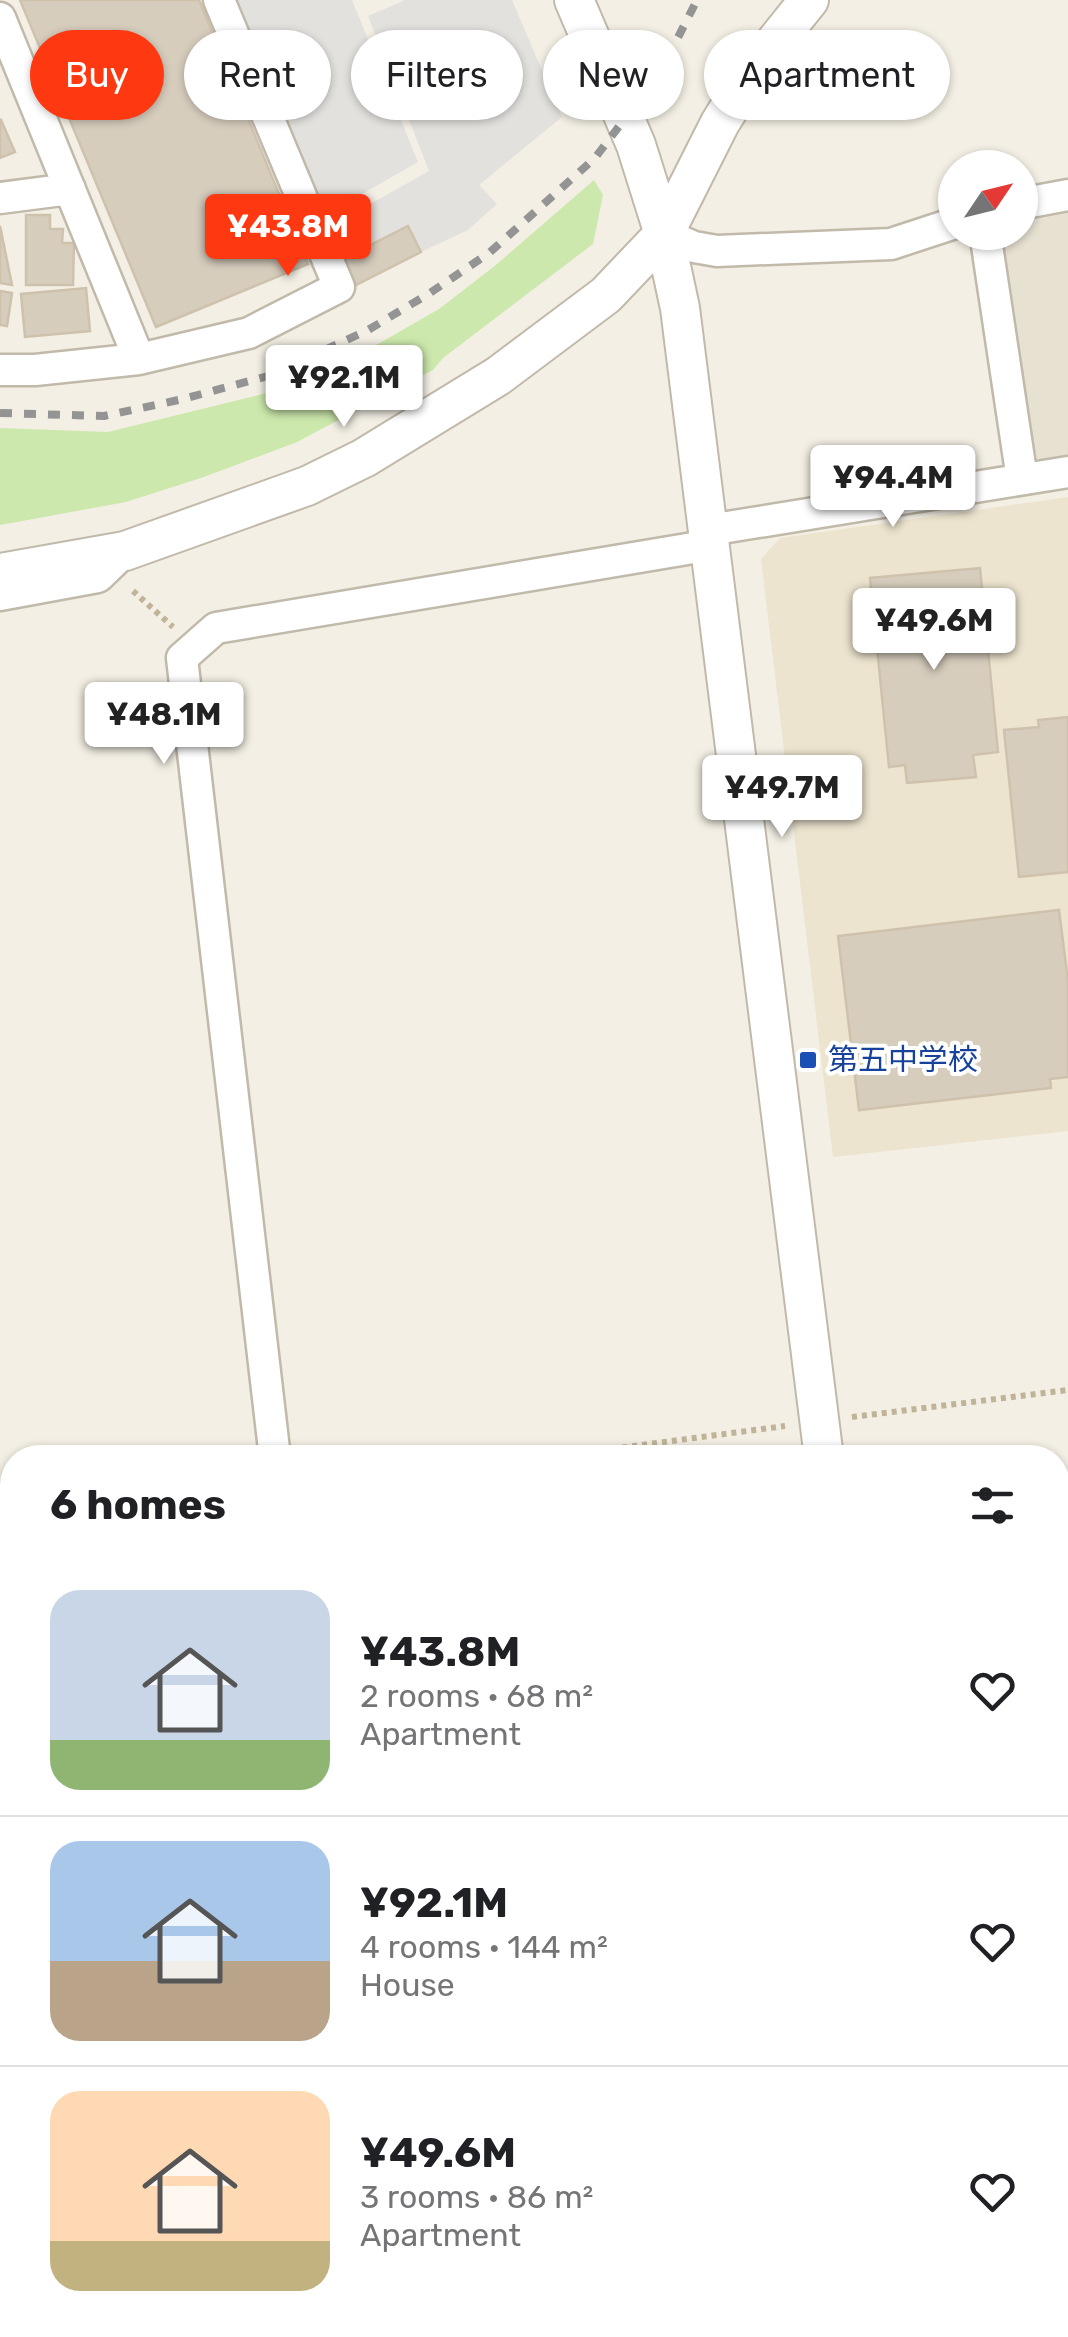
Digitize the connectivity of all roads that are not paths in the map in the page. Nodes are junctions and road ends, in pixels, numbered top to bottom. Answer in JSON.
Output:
{"nodes":[{"id":1,"x":219,"y":0,"type":"edge"},
{"id":2,"x":574,"y":0,"type":"edge"},
{"id":3,"x":809,"y":0,"type":"edge"},
{"id":4,"x":0,"y":18,"type":"edge"},
{"id":5,"x":70,"y":189,"type":"junction"},
{"id":6,"x":1068,"y":195,"type":"edge"},
{"id":7,"x":0,"y":198,"type":"edge"},
{"id":8,"x":1038,"y":201,"type":"edge"},
{"id":9,"x":938,"y":229,"type":"edge"},
{"id":10,"x":664,"y":234,"type":"junction"},
{"id":11,"x":989,"y":250,"type":"edge"},
{"id":12,"x":139,"y":358,"type":"junction"},
{"id":13,"x":0,"y":370,"type":"edge"},
{"id":14,"x":1068,"y":472,"type":"edge"},
{"id":15,"x":1022,"y":478,"type":"junction"},
{"id":16,"x":710,"y":537,"type":"junction"},
{"id":17,"x":125,"y":550,"type":"junction"},
{"id":18,"x":0,"y":573,"type":"edge"},
{"id":19,"x":0,"y":595,"type":"edge"},
{"id":20,"x":273,"y":1445,"type":"edge"},
{"id":21,"x":822,"y":1445,"type":"edge"}],
"edges":[{"from":1,"to":12,"type":"street"},
{"from":2,"to":10,"type":"street"},
{"from":3,"to":10,"type":"street"},
{"from":4,"to":5,"type":"street"},
{"from":5,"to":7,"type":"street"},
{"from":5,"to":12,"type":"street"},
{"from":6,"to":8,"type":"street"},
{"from":9,"to":10,"type":"street"},
{"from":10,"to":16,"type":"street"},
{"from":10,"to":17,"type":"street"},
{"from":11,"to":15,"type":"street"},
{"from":12,"to":13,"type":"street"},
{"from":14,"to":15,"type":"street"},
{"from":15,"to":16,"type":"street"},
{"from":16,"to":20,"type":"street"},
{"from":16,"to":21,"type":"street"},
{"from":17,"to":18,"type":"street"},
{"from":17,"to":19,"type":"street"}]}
